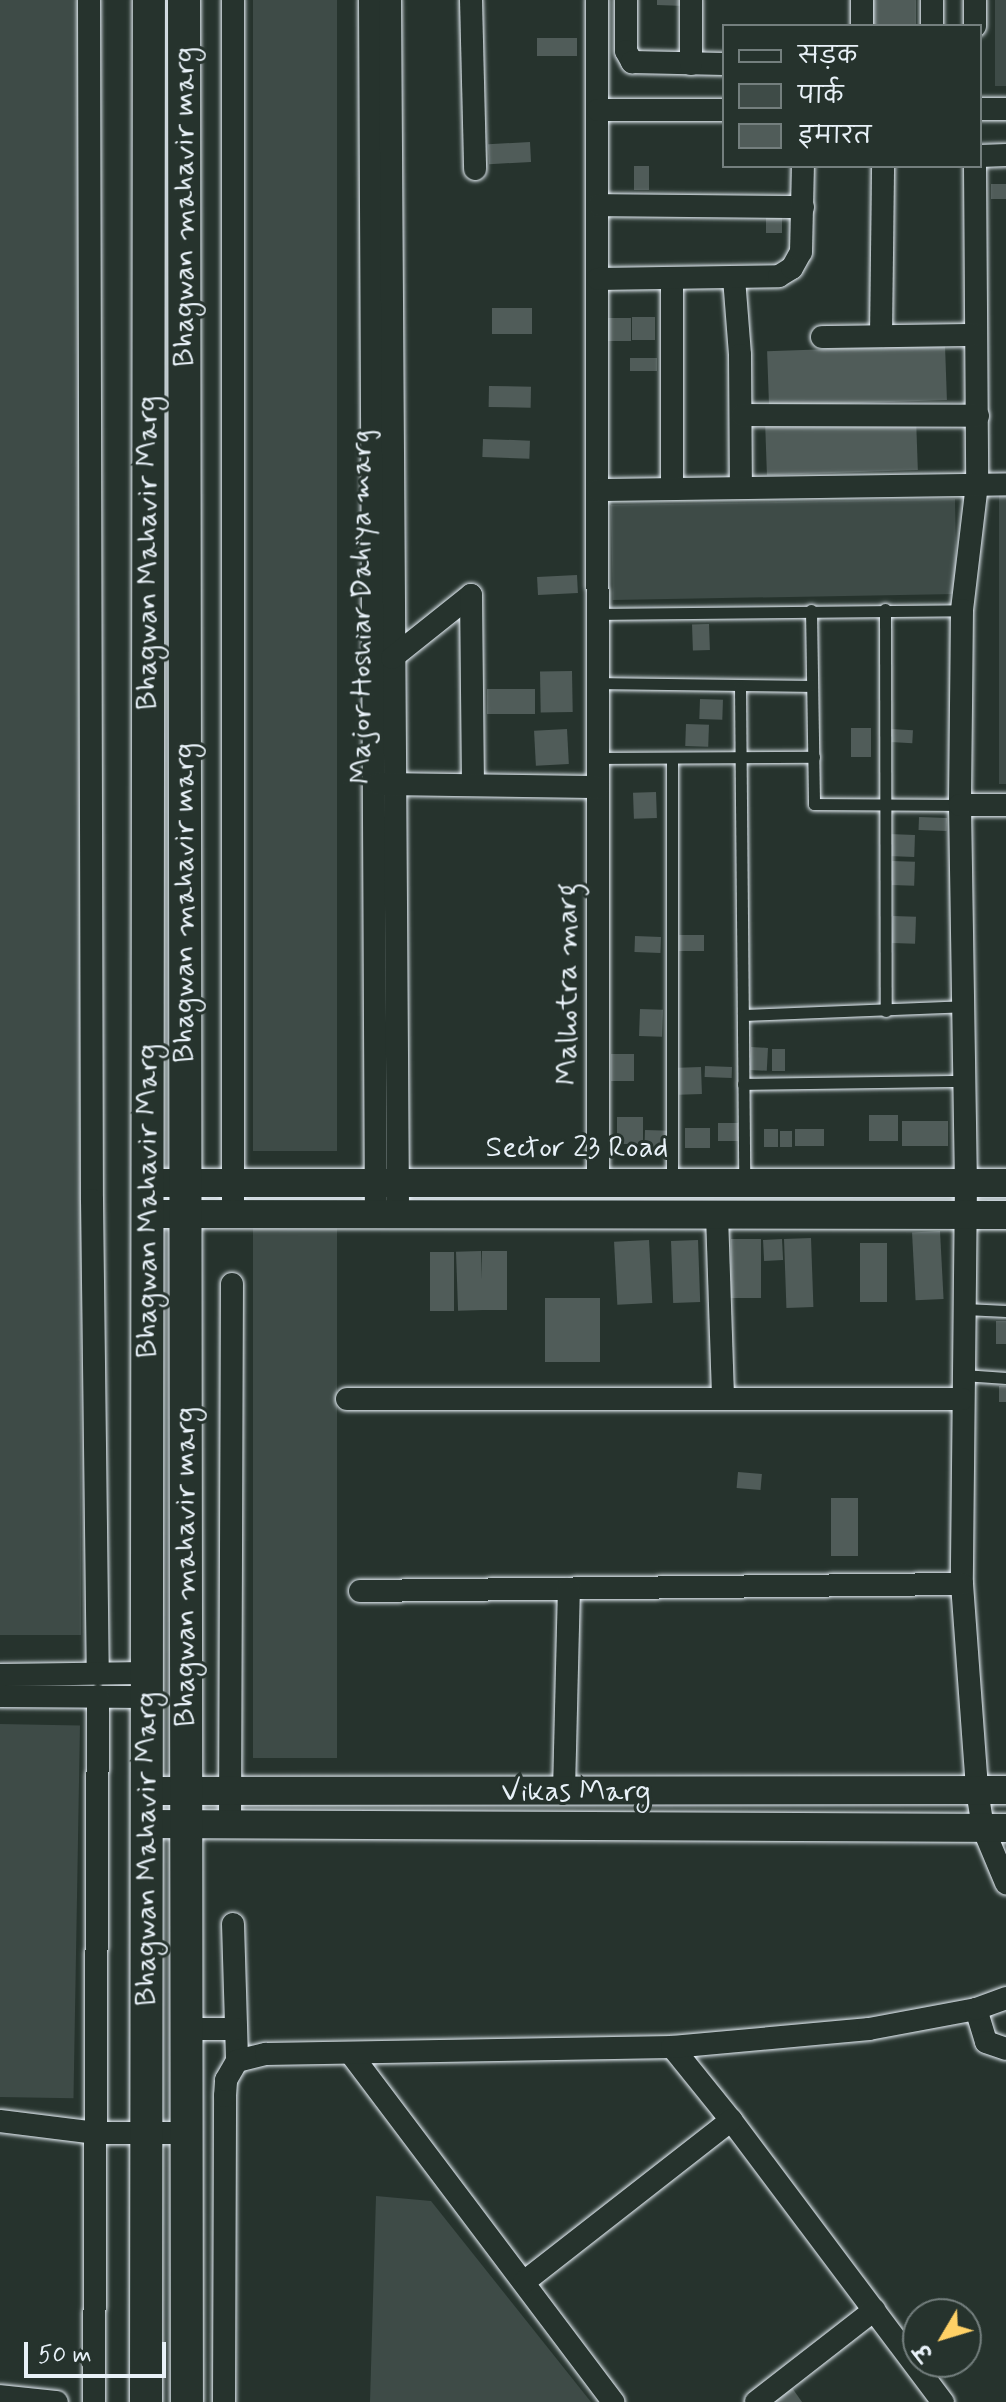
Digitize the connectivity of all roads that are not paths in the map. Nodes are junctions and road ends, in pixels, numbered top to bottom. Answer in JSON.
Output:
{"nodes":[{"id":1,"x":89,"y":0,"type":"edge"},
{"id":2,"x":149,"y":0,"type":"edge"},
{"id":3,"x":184,"y":0,"type":"edge"},
{"id":4,"x":233,"y":0,"type":"edge"},
{"id":5,"x":370,"y":0,"type":"edge"},
{"id":6,"x":390,"y":0,"type":"edge"},
{"id":7,"x":471,"y":0,"type":"edge"},
{"id":8,"x":597,"y":0,"type":"edge"},
{"id":9,"x":626,"y":0,"type":"edge"},
{"id":10,"x":691,"y":0,"type":"edge"},
{"id":11,"x":862,"y":0,"type":"edge"},
{"id":12,"x":932,"y":0,"type":"edge"},
{"id":13,"x":975,"y":0,"type":"edge"},
{"id":14,"x":862,"y":24,"type":"edge"},
{"id":15,"x":932,"y":24,"type":"edge"},
{"id":16,"x":975,"y":24,"type":"edge"},
{"id":17,"x":691,"y":64,"type":"junction"},
{"id":18,"x":722,"y":64,"type":"edge"},
{"id":19,"x":185,"y":107,"type":"junction"},
{"id":20,"x":149,"y":109,"type":"junction"},
{"id":21,"x":982,"y":109,"type":"edge"},
{"id":22,"x":1006,"y":109,"type":"edge"},
{"id":23,"x":598,"y":110,"type":"junction"},
{"id":24,"x":722,"y":110,"type":"edge"},
{"id":25,"x":1006,"y":155,"type":"edge"},
{"id":26,"x":982,"y":156,"type":"edge"},
{"id":27,"x":803,"y":168,"type":"edge"},
{"id":28,"x":883,"y":168,"type":"edge"},
{"id":29,"x":975,"y":168,"type":"edge"},
{"id":30,"x":475,"y":169,"type":"dead end"},
{"id":31,"x":599,"y":205,"type":"junction"},
{"id":32,"x":803,"y":207,"type":"junction"},
{"id":33,"x":672,"y":278,"type":"junction"},
{"id":34,"x":734,"y":278,"type":"junction"},
{"id":35,"x":598,"y":279,"type":"junction"},
{"id":36,"x":974,"y":335,"type":"junction"},
{"id":37,"x":881,"y":336,"type":"junction"},
{"id":38,"x":822,"y":337,"type":"dead end"},
{"id":39,"x":742,"y":415,"type":"junction"},
{"id":40,"x":978,"y":416,"type":"junction"},
{"id":41,"x":977,"y":484,"type":"junction"},
{"id":42,"x":1006,"y":484,"type":"edge"},
{"id":43,"x":741,"y":487,"type":"junction"},
{"id":44,"x":672,"y":489,"type":"junction"},
{"id":45,"x":598,"y":490,"type":"junction"},
{"id":46,"x":885,"y":609,"type":"junction"},
{"id":47,"x":811,"y":610,"type":"junction"},
{"id":48,"x":962,"y":610,"type":"junction"},
{"id":49,"x":598,"y":614,"type":"junction"},
{"id":50,"x":392,"y":658,"type":"junction"},
{"id":51,"x":599,"y":683,"type":"junction"},
{"id":52,"x":810,"y":686,"type":"junction"},
{"id":53,"x":740,"y":687,"type":"junction"},
{"id":54,"x":814,"y":757,"type":"junction"},
{"id":55,"x":600,"y":758,"type":"junction"},
{"id":56,"x":672,"y":758,"type":"junction"},
{"id":57,"x":740,"y":758,"type":"junction"},
{"id":58,"x":382,"y":784,"type":"junction"},
{"id":59,"x":473,"y":784,"type":"junction"},
{"id":60,"x":598,"y":787,"type":"junction"},
{"id":61,"x":885,"y":804,"type":"junction"},
{"id":62,"x":960,"y":805,"type":"junction"},
{"id":63,"x":1006,"y":805,"type":"edge"},
{"id":64,"x":964,"y":1006,"type":"junction"},
{"id":65,"x":886,"y":1011,"type":"junction"},
{"id":66,"x":743,"y":1015,"type":"junction"},
{"id":67,"x":964,"y":1081,"type":"junction"},
{"id":68,"x":743,"y":1084,"type":"junction"},
{"id":69,"x":598,"y":1182,"type":"junction"},
{"id":70,"x":672,"y":1182,"type":"junction"},
{"id":71,"x":744,"y":1182,"type":"junction"},
{"id":72,"x":966,"y":1182,"type":"junction"},
{"id":73,"x":233,"y":1183,"type":"junction"},
{"id":74,"x":386,"y":1183,"type":"junction"},
{"id":75,"x":1006,"y":1183,"type":"edge"},
{"id":76,"x":148,"y":1198,"type":"junction"},
{"id":77,"x":186,"y":1198,"type":"junction"},
{"id":78,"x":233,"y":1214,"type":"junction"},
{"id":79,"x":387,"y":1214,"type":"junction"},
{"id":80,"x":966,"y":1214,"type":"junction"},
{"id":81,"x":717,"y":1215,"type":"junction"},
{"id":82,"x":1006,"y":1215,"type":"edge"},
{"id":83,"x":232,"y":1284,"type":"dead end"},
{"id":84,"x":965,"y":1309,"type":"junction"},
{"id":85,"x":1006,"y":1311,"type":"edge"},
{"id":86,"x":963,"y":1375,"type":"junction"},
{"id":87,"x":1006,"y":1378,"type":"edge"},
{"id":88,"x":723,"y":1397,"type":"junction"},
{"id":89,"x":347,"y":1399,"type":"dead end"},
{"id":90,"x":962,"y":1399,"type":"junction"},
{"id":91,"x":962,"y":1584,"type":"junction"},
{"id":92,"x":569,"y":1589,"type":"junction"},
{"id":93,"x":360,"y":1591,"type":"dead end"},
{"id":94,"x":0,"y":1675,"type":"edge"},
{"id":95,"x":98,"y":1685,"type":"junction"},
{"id":96,"x":147,"y":1685,"type":"junction"},
{"id":97,"x":0,"y":1696,"type":"edge"},
{"id":98,"x":977,"y":1790,"type":"junction"},
{"id":99,"x":1006,"y":1790,"type":"edge"},
{"id":100,"x":147,"y":1791,"type":"junction"},
{"id":101,"x":187,"y":1791,"type":"junction"},
{"id":102,"x":228,"y":1791,"type":"junction"},
{"id":103,"x":564,"y":1791,"type":"junction"},
{"id":104,"x":147,"y":1824,"type":"junction"},
{"id":105,"x":186,"y":1824,"type":"junction"},
{"id":106,"x":230,"y":1824,"type":"junction"},
{"id":107,"x":994,"y":1828,"type":"edge"},
{"id":108,"x":1006,"y":1883,"type":"edge"},
{"id":109,"x":233,"y":1924,"type":"dead end"},
{"id":110,"x":1006,"y":1998,"type":"edge"},
{"id":111,"x":976,"y":2009,"type":"junction"},
{"id":112,"x":186,"y":2029,"type":"junction"},
{"id":113,"x":236,"y":2029,"type":"junction"},
{"id":114,"x":672,"y":2047,"type":"junction"},
{"id":115,"x":1006,"y":2049,"type":"edge"},
{"id":116,"x":351,"y":2054,"type":"junction"},
{"id":117,"x":237,"y":2061,"type":"junction"},
{"id":118,"x":731,"y":2120,"type":"junction"},
{"id":119,"x":0,"y":2121,"type":"edge"},
{"id":120,"x":96,"y":2133,"type":"junction"},
{"id":121,"x":146,"y":2133,"type":"junction"},
{"id":122,"x":187,"y":2133,"type":"junction"},
{"id":123,"x":524,"y":2282,"type":"junction"},
{"id":124,"x":874,"y":2310,"type":"junction"},
{"id":125,"x":0,"y":2396,"type":"edge"},
{"id":126,"x":57,"y":2402,"type":"edge"},
{"id":127,"x":94,"y":2402,"type":"edge"},
{"id":128,"x":146,"y":2402,"type":"edge"},
{"id":129,"x":187,"y":2402,"type":"edge"},
{"id":130,"x":224,"y":2402,"type":"edge"},
{"id":131,"x":613,"y":2402,"type":"edge"},
{"id":132,"x":756,"y":2402,"type":"edge"},
{"id":133,"x":943,"y":2402,"type":"edge"}],
"edges":[{"from":1,"to":95,"type":"street"},
{"from":2,"to":20,"type":"main road","name":"Bhagwan Mahavir Marg"},
{"from":3,"to":19,"type":"main road","name":"Bhagwan mahavir marg"},
{"from":4,"to":73,"type":"street"},
{"from":5,"to":58,"type":"street","name":"Major Hoshiar Dahiya marg"},
{"from":6,"to":50,"type":"street","name":"Major Hoshiar Dahiya marg"},
{"from":7,"to":30,"type":"street"},
{"from":8,"to":23,"type":"street","name":"Malhotra marg"},
{"from":9,"to":17,"type":"street"},
{"from":10,"to":17,"type":"street"},
{"from":11,"to":14,"type":"street"},
{"from":12,"to":15,"type":"street"},
{"from":13,"to":16,"type":"street"},
{"from":17,"to":18,"type":"street"},
{"from":19,"to":20,"type":"main road"},
{"from":19,"to":77,"type":"main road","name":"Bhagwan mahavir marg"},
{"from":20,"to":76,"type":"main road","name":"Bhagwan Mahavir Marg"},
{"from":21,"to":22,"type":"street"},
{"from":23,"to":24,"type":"street"},
{"from":23,"to":31,"type":"street","name":"Malhotra marg"},
{"from":25,"to":26,"type":"street"},
{"from":27,"to":32,"type":"street"},
{"from":28,"to":37,"type":"street"},
{"from":29,"to":36,"type":"street"},
{"from":31,"to":32,"type":"street"},
{"from":31,"to":35,"type":"street","name":"Malhotra marg"},
{"from":32,"to":34,"type":"street"},
{"from":33,"to":34,"type":"street"},
{"from":33,"to":35,"type":"street"},
{"from":33,"to":44,"type":"street"},
{"from":34,"to":39,"type":"street"},
{"from":35,"to":45,"type":"street","name":"Malhotra marg"},
{"from":36,"to":37,"type":"street"},
{"from":36,"to":40,"type":"street"},
{"from":37,"to":38,"type":"street"},
{"from":39,"to":40,"type":"street"},
{"from":39,"to":43,"type":"street"},
{"from":40,"to":41,"type":"street"},
{"from":41,"to":42,"type":"street"},
{"from":41,"to":43,"type":"street"},
{"from":41,"to":48,"type":"street"},
{"from":43,"to":44,"type":"street"},
{"from":44,"to":45,"type":"street"},
{"from":45,"to":49,"type":"street","name":"Malhotra marg"},
{"from":46,"to":47,"type":"lane"},
{"from":46,"to":48,"type":"lane"},
{"from":46,"to":61,"type":"lane"},
{"from":47,"to":49,"type":"lane"},
{"from":47,"to":52,"type":"lane"},
{"from":48,"to":62,"type":"street"},
{"from":49,"to":51,"type":"street","name":"Malhotra marg"},
{"from":50,"to":58,"type":"street","name":"Major Hoshiar Dahiya marg"},
{"from":50,"to":59,"type":"street"},
{"from":51,"to":53,"type":"lane"},
{"from":51,"to":55,"type":"street","name":"Malhotra marg"},
{"from":52,"to":53,"type":"lane"},
{"from":52,"to":54,"type":"lane"},
{"from":53,"to":57,"type":"lane"},
{"from":54,"to":57,"type":"lane"},
{"from":54,"to":61,"type":"lane"},
{"from":55,"to":56,"type":"lane"},
{"from":55,"to":60,"type":"street","name":"Malhotra marg"},
{"from":56,"to":57,"type":"lane"},
{"from":56,"to":70,"type":"lane"},
{"from":57,"to":66,"type":"lane"},
{"from":58,"to":59,"type":"street"},
{"from":58,"to":74,"type":"street","name":"Major Hoshiar Dahiya marg"},
{"from":59,"to":60,"type":"street"},
{"from":60,"to":69,"type":"street","name":"Malhotra marg"},
{"from":61,"to":62,"type":"lane"},
{"from":61,"to":65,"type":"lane"},
{"from":62,"to":63,"type":"street"},
{"from":62,"to":64,"type":"street"},
{"from":64,"to":65,"type":"lane"},
{"from":64,"to":67,"type":"street"},
{"from":65,"to":66,"type":"lane"},
{"from":66,"to":68,"type":"lane"},
{"from":67,"to":68,"type":"lane"},
{"from":67,"to":72,"type":"street"},
{"from":68,"to":71,"type":"lane"},
{"from":69,"to":70,"type":"street","name":"Sector 23 Road"},
{"from":69,"to":74,"type":"street","name":"Sector 23 Road"},
{"from":70,"to":71,"type":"street","name":"Sector 23 Road"},
{"from":71,"to":72,"type":"street","name":"Sector 23 Road"},
{"from":72,"to":75,"type":"street","name":"Sector 23 Road"},
{"from":72,"to":80,"type":"street"},
{"from":73,"to":74,"type":"street","name":"Sector 23 Road"},
{"from":73,"to":77,"type":"street","name":"Sector 23 Road"},
{"from":73,"to":78,"type":"street"},
{"from":74,"to":79,"type":"street","name":"Major Hoshiar Dahiya marg"},
{"from":76,"to":77,"type":"street","name":"Sector 23 Road"},
{"from":76,"to":96,"type":"main road","name":"Bhagwan Mahavir Marg"},
{"from":77,"to":78,"type":"street","name":"Sector 23 Road"},
{"from":77,"to":101,"type":"main road","name":"Bhagwan mahavir marg"},
{"from":78,"to":79,"type":"street","name":"Sector 23 Road"},
{"from":79,"to":81,"type":"street","name":"Sector 23 Road"},
{"from":80,"to":81,"type":"street","name":"Sector 23 Road"},
{"from":80,"to":82,"type":"street","name":"Sector 23 Road"},
{"from":80,"to":84,"type":"street"},
{"from":81,"to":88,"type":"street"},
{"from":83,"to":102,"type":"street"},
{"from":84,"to":85,"type":"lane"},
{"from":84,"to":86,"type":"street"},
{"from":86,"to":87,"type":"lane"},
{"from":86,"to":90,"type":"street"},
{"from":88,"to":89,"type":"street"},
{"from":88,"to":90,"type":"street"},
{"from":90,"to":91,"type":"street"},
{"from":91,"to":92,"type":"street"},
{"from":91,"to":98,"type":"street"},
{"from":92,"to":93,"type":"street"},
{"from":92,"to":103,"type":"street"},
{"from":94,"to":95,"type":"street"},
{"from":95,"to":96,"type":"street"},
{"from":95,"to":97,"type":"street"},
{"from":95,"to":120,"type":"street"},
{"from":96,"to":100,"type":"main road","name":"Bhagwan Mahavir Marg"},
{"from":98,"to":99,"type":"street","name":"Vikas Marg"},
{"from":98,"to":103,"type":"street","name":"Vikas Marg"},
{"from":98,"to":107,"type":"street"},
{"from":100,"to":101,"type":"street","name":"Vikas Marg"},
{"from":100,"to":104,"type":"main road","name":"Bhagwan Mahavir Marg"},
{"from":101,"to":102,"type":"street","name":"Vikas Marg"},
{"from":101,"to":105,"type":"main road","name":"Bhagwan mahavir marg"},
{"from":102,"to":103,"type":"street","name":"Vikas Marg"},
{"from":102,"to":106,"type":"street"},
{"from":104,"to":105,"type":"street","name":"Vikas Marg"},
{"from":104,"to":121,"type":"main road","name":"Bhagwan Mahavir Marg"},
{"from":105,"to":106,"type":"street","name":"Vikas Marg"},
{"from":105,"to":112,"type":"main road","name":"Bhagwan Mahavir Marg"},
{"from":106,"to":107,"type":"street","name":"Vikas Marg"},
{"from":107,"to":108,"type":"street"},
{"from":109,"to":113,"type":"street"},
{"from":110,"to":111,"type":"street"},
{"from":111,"to":114,"type":"street"},
{"from":111,"to":115,"type":"street"},
{"from":112,"to":113,"type":"street"},
{"from":112,"to":122,"type":"main road","name":"Bhagwan Mahavir Marg"},
{"from":113,"to":117,"type":"street"},
{"from":114,"to":116,"type":"street"},
{"from":114,"to":118,"type":"street"},
{"from":116,"to":117,"type":"street"},
{"from":116,"to":123,"type":"street"},
{"from":117,"to":130,"type":"street"},
{"from":118,"to":123,"type":"street"},
{"from":118,"to":124,"type":"street"},
{"from":119,"to":120,"type":"street"},
{"from":120,"to":121,"type":"street"},
{"from":120,"to":127,"type":"street"},
{"from":121,"to":122,"type":"street"},
{"from":121,"to":128,"type":"main road","name":"Bhagwan Mahavir Marg"},
{"from":122,"to":129,"type":"main road","name":"Bhagwan Mahavir Marg"},
{"from":123,"to":131,"type":"street"},
{"from":124,"to":132,"type":"street"},
{"from":124,"to":133,"type":"street"},
{"from":125,"to":126,"type":"street"}]}
